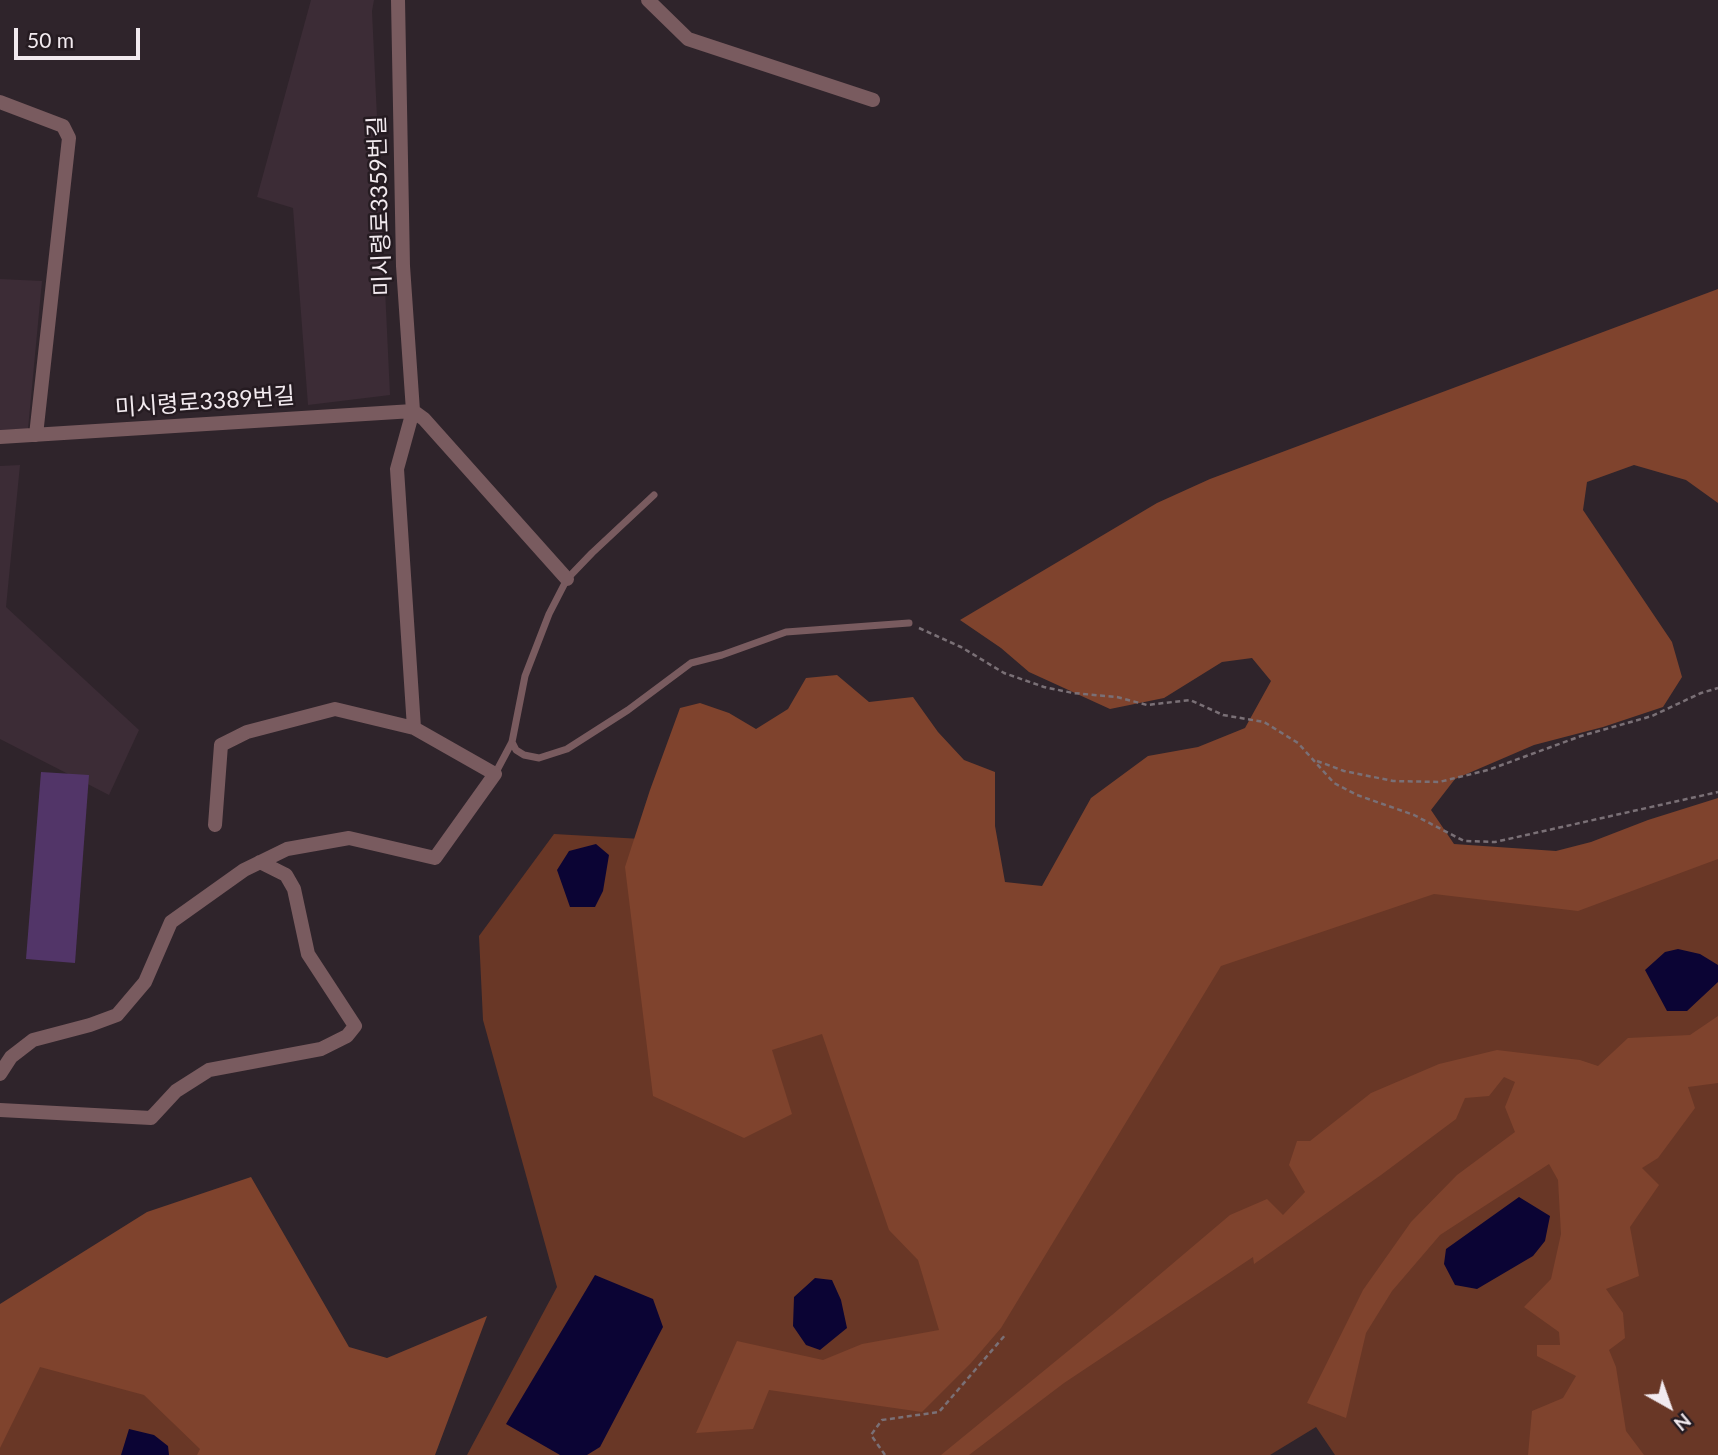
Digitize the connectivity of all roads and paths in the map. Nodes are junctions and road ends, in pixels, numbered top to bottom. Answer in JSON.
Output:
{"nodes":[{"id":1,"x":398,"y":0,"type":"edge"},
{"id":2,"x":648,"y":0,"type":"edge"},
{"id":3,"x":873,"y":100,"type":"dead end"},
{"id":4,"x":0,"y":102,"type":"edge"},
{"id":5,"x":413,"y":411,"type":"junction"},
{"id":6,"x":36,"y":435,"type":"junction"},
{"id":7,"x":0,"y":437,"type":"edge"},
{"id":8,"x":654,"y":495,"type":"dead end"},
{"id":9,"x":567,"y":579,"type":"junction"},
{"id":10,"x":909,"y":623,"type":"joint"},
{"id":11,"x":1718,"y":688,"type":"edge"},
{"id":12,"x":414,"y":728,"type":"junction"},
{"id":13,"x":512,"y":742,"type":"junction"},
{"id":14,"x":1314,"y":760,"type":"junction"},
{"id":15,"x":495,"y":774,"type":"junction"},
{"id":16,"x":1718,"y":792,"type":"edge"},
{"id":17,"x":215,"y":825,"type":"dead end"},
{"id":18,"x":260,"y":862,"type":"junction"},
{"id":19,"x":0,"y":1074,"type":"edge"},
{"id":20,"x":0,"y":1110,"type":"edge"},
{"id":21,"x":1006,"y":1334,"type":"dead end"},
{"id":22,"x":885,"y":1455,"type":"edge"}],
"edges":[{"from":1,"to":5,"type":"street","name":"미시령로3359번길"},
{"from":2,"to":3,"type":"street"},
{"from":4,"to":6,"type":"street"},
{"from":5,"to":6,"type":"street","name":"미시령로3389번길"},
{"from":5,"to":9,"type":"street"},
{"from":5,"to":12,"type":"street","name":"미시령로3359번길"},
{"from":6,"to":7,"type":"street","name":"미시령로3389번길"},
{"from":8,"to":9,"type":"lane"},
{"from":9,"to":13,"type":"lane"},
{"from":10,"to":13,"type":"lane"},
{"from":10,"to":14,"type":"path"},
{"from":11,"to":14,"type":"path"},
{"from":12,"to":15,"type":"street"},
{"from":12,"to":17,"type":"street"},
{"from":13,"to":15,"type":"lane"},
{"from":14,"to":16,"type":"path"},
{"from":15,"to":18,"type":"street"},
{"from":18,"to":19,"type":"street"},
{"from":18,"to":20,"type":"street"},
{"from":21,"to":22,"type":"path"}]}
